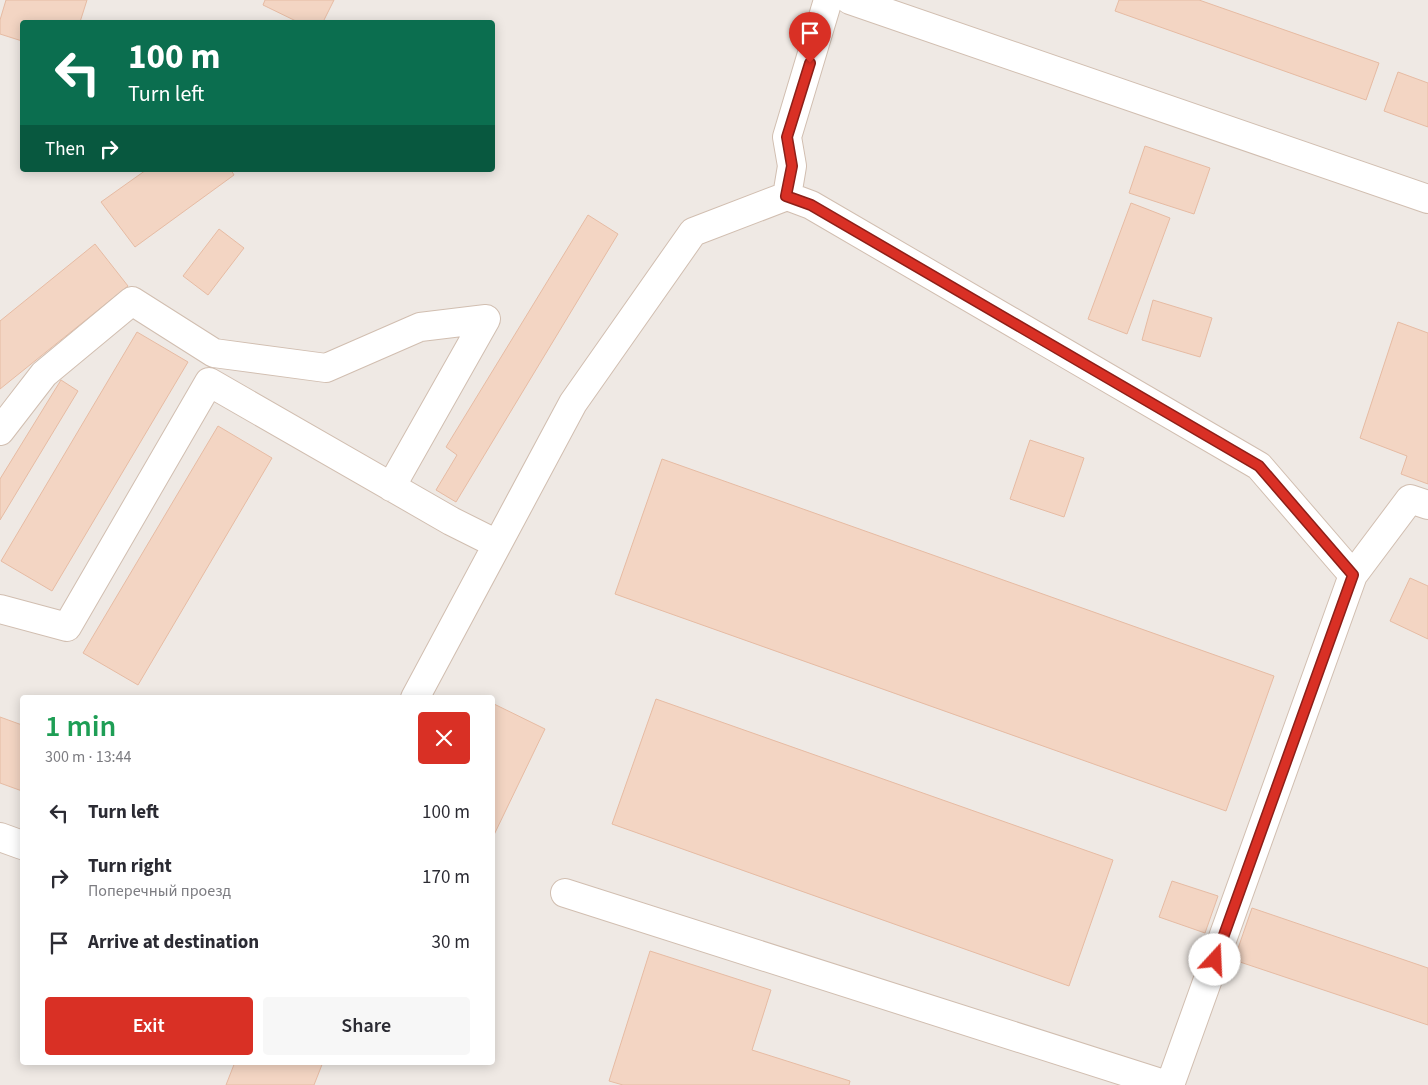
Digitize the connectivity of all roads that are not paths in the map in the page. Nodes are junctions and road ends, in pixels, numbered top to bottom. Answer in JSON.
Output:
{"nodes":[{"id":1,"x":828,"y":0,"type":"edge"},
{"id":2,"x":850,"y":0,"type":"edge"},
{"id":3,"x":786,"y":196,"type":"junction"},
{"id":4,"x":1428,"y":199,"type":"edge"},
{"id":5,"x":214,"y":353,"type":"junction"},
{"id":6,"x":209,"y":382,"type":"junction"},
{"id":7,"x":0,"y":431,"type":"edge"},
{"id":8,"x":391,"y":487,"type":"junction"},
{"id":9,"x":1428,"y":505,"type":"edge"},
{"id":10,"x":497,"y":544,"type":"junction"},
{"id":11,"x":1353,"y":575,"type":"junction"},
{"id":12,"x":0,"y":609,"type":"edge"},
{"id":13,"x":417,"y":695,"type":"edge"},
{"id":14,"x":0,"y":837,"type":"edge"},
{"id":15,"x":20,"y":844,"type":"edge"},
{"id":16,"x":565,"y":893,"type":"dead end"},
{"id":17,"x":1168,"y":1085,"type":"edge"}],
"edges":[{"from":1,"to":3,"type":"street"},
{"from":2,"to":4,"type":"street"},
{"from":3,"to":10,"type":"street"},
{"from":3,"to":11,"type":"street"},
{"from":5,"to":6,"type":"street"},
{"from":5,"to":7,"type":"street"},
{"from":5,"to":8,"type":"street"},
{"from":6,"to":8,"type":"street"},
{"from":6,"to":12,"type":"street"},
{"from":8,"to":10,"type":"street"},
{"from":9,"to":11,"type":"street"},
{"from":10,"to":13,"type":"street"},
{"from":11,"to":17,"type":"street"},
{"from":14,"to":15,"type":"street"},
{"from":16,"to":17,"type":"street"}]}
